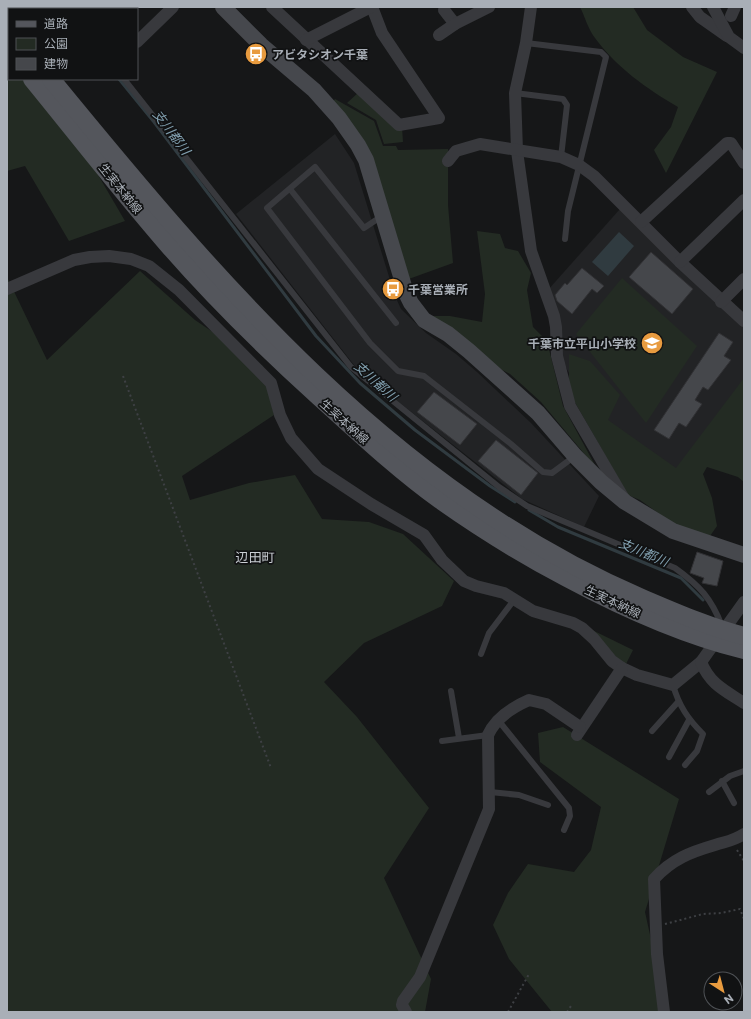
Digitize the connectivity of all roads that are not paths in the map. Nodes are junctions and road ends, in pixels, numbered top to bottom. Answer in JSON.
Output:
{"nodes":[{"id":1,"x":173,"y":7,"type":"edge"},
{"id":2,"x":223,"y":7,"type":"edge"},
{"id":3,"x":272,"y":7,"type":"edge"},
{"id":4,"x":372,"y":7,"type":"edge"},
{"id":5,"x":489,"y":7,"type":"edge"},
{"id":6,"x":531,"y":7,"type":"edge"},
{"id":7,"x":692,"y":7,"type":"edge"},
{"id":8,"x":713,"y":7,"type":"edge"},
{"id":9,"x":444,"y":10,"type":"dead end"},
{"id":10,"x":455,"y":24,"type":"junction"},
{"id":11,"x":438,"y":35,"type":"dead end"},
{"id":12,"x":730,"y":37,"type":"junction"},
{"id":13,"x":306,"y":40,"type":"junction"},
{"id":14,"x":138,"y":41,"type":"edge"},
{"id":15,"x":526,"y":43,"type":"junction"},
{"id":16,"x":744,"y":48,"type":"edge"},
{"id":17,"x":33,"y":80,"type":"edge"},
{"id":18,"x":52,"y":80,"type":"edge"},
{"id":19,"x":125,"y":80,"type":"edge"},
{"id":20,"x":515,"y":93,"type":"junction"},
{"id":21,"x":517,"y":151,"type":"junction"},
{"id":22,"x":561,"y":157,"type":"junction"},
{"id":23,"x":448,"y":161,"type":"dead end"},
{"id":24,"x":744,"y":163,"type":"edge"},
{"id":25,"x":579,"y":165,"type":"junction"},
{"id":26,"x":290,"y":189,"type":"junction"},
{"id":27,"x":744,"y":200,"type":"edge"},
{"id":28,"x":382,"y":216,"type":"junction"},
{"id":29,"x":641,"y":222,"type":"junction"},
{"id":30,"x":565,"y":239,"type":"dead end"},
{"id":31,"x":680,"y":262,"type":"junction"},
{"id":32,"x":744,"y":279,"type":"edge"},
{"id":33,"x":7,"y":289,"type":"edge"},
{"id":34,"x":721,"y":302,"type":"junction"},
{"id":35,"x":744,"y":321,"type":"edge"},
{"id":36,"x":396,"y":322,"type":"dead end"},
{"id":37,"x":575,"y":456,"type":"junction"},
{"id":38,"x":626,"y":502,"type":"junction"},
{"id":39,"x":744,"y":555,"type":"edge"},
{"id":40,"x":514,"y":600,"type":"junction"},
{"id":41,"x":744,"y":602,"type":"edge"},
{"id":42,"x":744,"y":636,"type":"edge"},
{"id":43,"x":719,"y":637,"type":"junction"},
{"id":44,"x":744,"y":650,"type":"edge"},
{"id":45,"x":481,"y":654,"type":"dead end"},
{"id":46,"x":700,"y":662,"type":"junction"},
{"id":47,"x":622,"y":668,"type":"junction"},
{"id":48,"x":673,"y":685,"type":"junction"},
{"id":49,"x":451,"y":691,"type":"dead end"},
{"id":50,"x":678,"y":702,"type":"junction"},
{"id":51,"x":744,"y":703,"type":"edge"},
{"id":52,"x":498,"y":720,"type":"junction"},
{"id":53,"x":689,"y":720,"type":"junction"},
{"id":54,"x":652,"y":731,"type":"dead end"},
{"id":55,"x":488,"y":735,"type":"junction"},
{"id":56,"x":459,"y":738,"type":"junction"},
{"id":57,"x":442,"y":741,"type":"dead end"},
{"id":58,"x":669,"y":757,"type":"dead end"},
{"id":59,"x":685,"y":765,"type":"dead end"},
{"id":60,"x":744,"y":771,"type":"edge"},
{"id":61,"x":722,"y":781,"type":"junction"},
{"id":62,"x":490,"y":792,"type":"junction"},
{"id":63,"x":708,"y":792,"type":"dead end"},
{"id":64,"x":734,"y":802,"type":"dead end"},
{"id":65,"x":548,"y":805,"type":"dead end"},
{"id":66,"x":564,"y":830,"type":"dead end"},
{"id":67,"x":744,"y":834,"type":"edge"},
{"id":68,"x":406,"y":1012,"type":"edge"},
{"id":69,"x":664,"y":1012,"type":"edge"}],
"edges":[{"from":1,"to":14,"type":"street"},
{"from":2,"to":28,"type":"street"},
{"from":3,"to":13,"type":"street"},
{"from":4,"to":13,"type":"street"},
{"from":4,"to":13,"type":"street"},
{"from":5,"to":10,"type":"street"},
{"from":6,"to":15,"type":"street"},
{"from":7,"to":12,"type":"street"},
{"from":8,"to":12,"type":"street"},
{"from":9,"to":10,"type":"street"},
{"from":10,"to":11,"type":"street"},
{"from":12,"to":16,"type":"street"},
{"from":15,"to":20,"type":"street"},
{"from":15,"to":25,"type":"lane"},
{"from":17,"to":43,"type":"main road","name":"生実本納線"},
{"from":18,"to":43,"type":"main road","name":"生実本納線"},
{"from":19,"to":43,"type":"lane"},
{"from":20,"to":21,"type":"street"},
{"from":20,"to":22,"type":"lane"},
{"from":21,"to":22,"type":"street"},
{"from":21,"to":23,"type":"street"},
{"from":21,"to":38,"type":"street"},
{"from":22,"to":25,"type":"street"},
{"from":24,"to":29,"type":"street"},
{"from":25,"to":29,"type":"street"},
{"from":25,"to":30,"type":"lane"},
{"from":26,"to":28,"type":"lane"},
{"from":26,"to":36,"type":"lane"},
{"from":26,"to":37,"type":"lane"},
{"from":27,"to":31,"type":"street"},
{"from":28,"to":37,"type":"street"},
{"from":29,"to":31,"type":"street"},
{"from":31,"to":34,"type":"street"},
{"from":32,"to":34,"type":"street"},
{"from":33,"to":40,"type":"street"},
{"from":34,"to":35,"type":"street"},
{"from":37,"to":38,"type":"street"},
{"from":38,"to":39,"type":"street"},
{"from":40,"to":45,"type":"lane"},
{"from":40,"to":47,"type":"street"},
{"from":41,"to":43,"type":"street"},
{"from":42,"to":43,"type":"main road","name":"生実本納線"},
{"from":43,"to":44,"type":"main road","name":"生実本納線"},
{"from":43,"to":46,"type":"street"},
{"from":46,"to":48,"type":"street"},
{"from":46,"to":51,"type":"street"},
{"from":47,"to":48,"type":"street"},
{"from":47,"to":52,"type":"street"},
{"from":48,"to":50,"type":"lane"},
{"from":49,"to":56,"type":"lane"},
{"from":50,"to":53,"type":"lane"},
{"from":50,"to":54,"type":"lane"},
{"from":52,"to":55,"type":"street"},
{"from":52,"to":66,"type":"lane"},
{"from":53,"to":58,"type":"lane"},
{"from":53,"to":59,"type":"lane"},
{"from":55,"to":56,"type":"lane"},
{"from":55,"to":62,"type":"street"},
{"from":56,"to":57,"type":"lane"},
{"from":60,"to":61,"type":"lane"},
{"from":61,"to":63,"type":"lane"},
{"from":61,"to":64,"type":"lane"},
{"from":62,"to":65,"type":"lane"},
{"from":62,"to":68,"type":"street"},
{"from":67,"to":69,"type":"street"}]}
